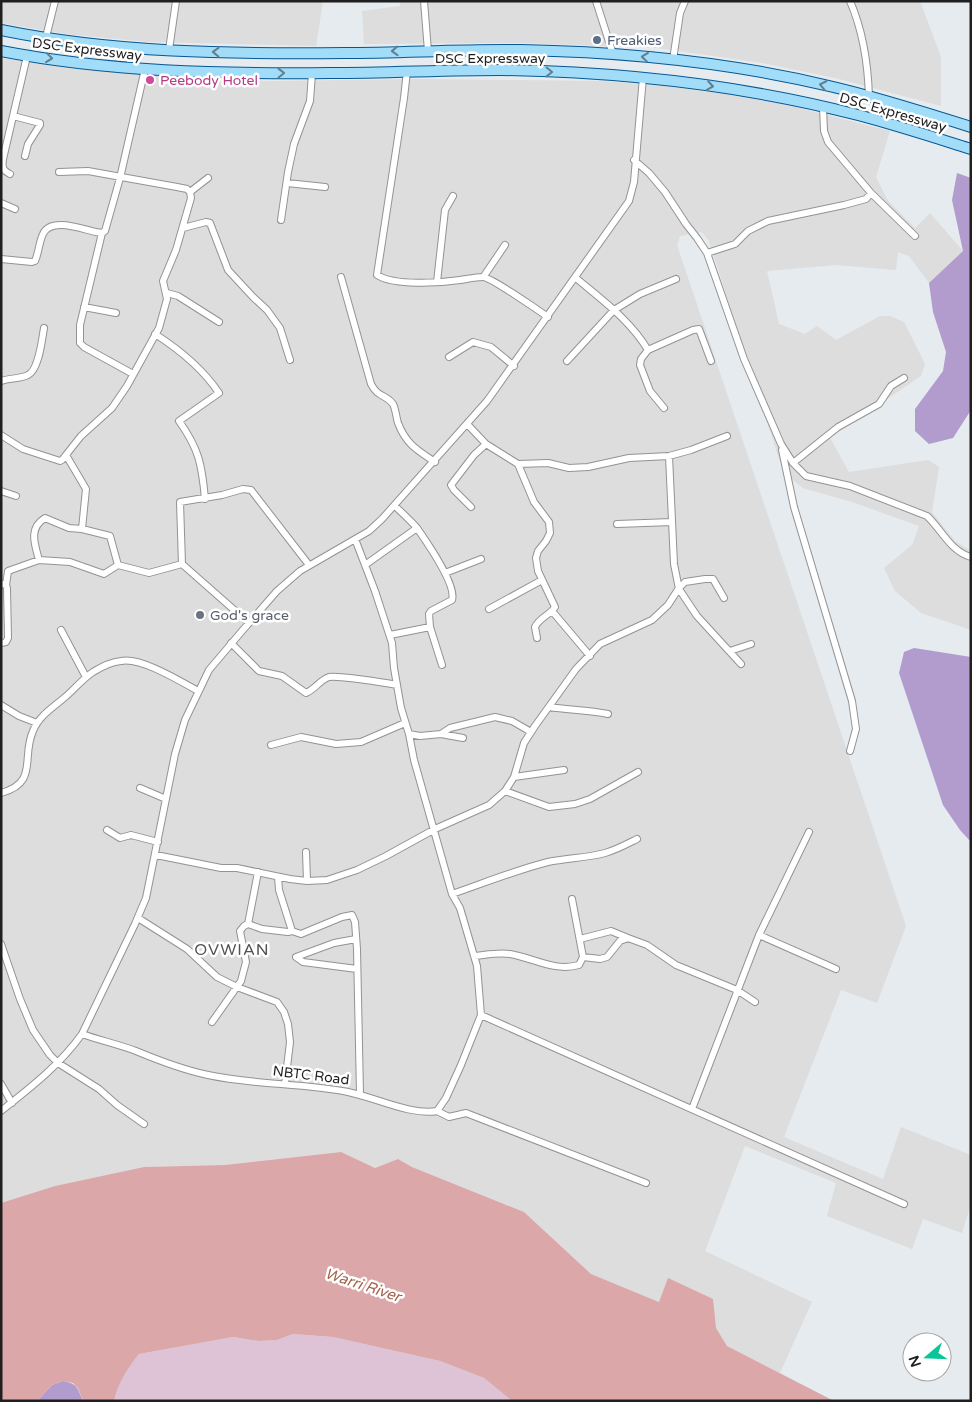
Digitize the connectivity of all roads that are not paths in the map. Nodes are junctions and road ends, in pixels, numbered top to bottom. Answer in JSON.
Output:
{"nodes":[{"id":1,"x":55,"y":1,"type":"edge"},
{"id":2,"x":176,"y":1,"type":"edge"},
{"id":3,"x":424,"y":1,"type":"edge"},
{"id":4,"x":596,"y":1,"type":"edge"},
{"id":5,"x":685,"y":1,"type":"edge"},
{"id":6,"x":850,"y":1,"type":"edge"},
{"id":7,"x":1,"y":30,"type":"edge"},
{"id":8,"x":46,"y":37,"type":"junction"},
{"id":9,"x":169,"y":50,"type":"junction"},
{"id":10,"x":1,"y":51,"type":"edge"},
{"id":11,"x":428,"y":51,"type":"junction"},
{"id":12,"x":613,"y":54,"type":"junction"},
{"id":13,"x":27,"y":56,"type":"junction"},
{"id":14,"x":673,"y":60,"type":"junction"},
{"id":15,"x":145,"y":69,"type":"junction"},
{"id":16,"x":407,"y":71,"type":"junction"},
{"id":17,"x":312,"y":73,"type":"junction"},
{"id":18,"x":643,"y":77,"type":"junction"},
{"id":19,"x":869,"y":97,"type":"junction"},
{"id":20,"x":822,"y":107,"type":"junction"},
{"id":21,"x":13,"y":116,"type":"junction"},
{"id":22,"x":971,"y":127,"type":"edge"},
{"id":23,"x":971,"y":149,"type":"edge"},
{"id":24,"x":25,"y":156,"type":"dead end"},
{"id":25,"x":634,"y":160,"type":"junction"},
{"id":26,"x":58,"y":172,"type":"dead end"},
{"id":27,"x":10,"y":174,"type":"dead end"},
{"id":28,"x":120,"y":178,"type":"junction"},
{"id":29,"x":208,"y":178,"type":"dead end"},
{"id":30,"x":287,"y":183,"type":"junction"},
{"id":31,"x":325,"y":187,"type":"dead end"},
{"id":32,"x":190,"y":192,"type":"junction"},
{"id":33,"x":871,"y":193,"type":"junction"},
{"id":34,"x":453,"y":196,"type":"dead end"},
{"id":35,"x":1,"y":203,"type":"edge"},
{"id":36,"x":15,"y":208,"type":"dead end"},
{"id":37,"x":281,"y":220,"type":"dead end"},
{"id":38,"x":183,"y":228,"type":"junction"},
{"id":39,"x":102,"y":233,"type":"junction"},
{"id":40,"x":915,"y":236,"type":"dead end"},
{"id":41,"x":505,"y":246,"type":"dead end"},
{"id":42,"x":707,"y":253,"type":"junction"},
{"id":43,"x":1,"y":259,"type":"edge"},
{"id":44,"x":484,"y":276,"type":"junction"},
{"id":45,"x":341,"y":277,"type":"dead end"},
{"id":46,"x":576,"y":278,"type":"junction"},
{"id":47,"x":676,"y":279,"type":"dead end"},
{"id":48,"x":437,"y":282,"type":"junction"},
{"id":49,"x":167,"y":293,"type":"junction"},
{"id":50,"x":84,"y":307,"type":"junction"},
{"id":51,"x":614,"y":310,"type":"junction"},
{"id":52,"x":116,"y":313,"type":"dead end"},
{"id":53,"x":548,"y":317,"type":"junction"},
{"id":54,"x":220,"y":322,"type":"dead end"},
{"id":55,"x":44,"y":328,"type":"dead end"},
{"id":56,"x":156,"y":334,"type":"junction"},
{"id":57,"x":648,"y":350,"type":"junction"},
{"id":58,"x":449,"y":357,"type":"dead end"},
{"id":59,"x":290,"y":360,"type":"dead end"},
{"id":60,"x":566,"y":361,"type":"dead end"},
{"id":61,"x":711,"y":361,"type":"dead end"},
{"id":62,"x":514,"y":366,"type":"junction"},
{"id":63,"x":133,"y":374,"type":"junction"},
{"id":64,"x":904,"y":378,"type":"dead end"},
{"id":65,"x":1,"y":380,"type":"edge"},
{"id":66,"x":664,"y":408,"type":"dead end"},
{"id":67,"x":468,"y":425,"type":"junction"},
{"id":68,"x":1,"y":435,"type":"edge"},
{"id":69,"x":726,"y":436,"type":"dead end"},
{"id":70,"x":486,"y":444,"type":"junction"},
{"id":71,"x":781,"y":444,"type":"junction"},
{"id":72,"x":66,"y":455,"type":"junction"},
{"id":73,"x":669,"y":456,"type":"junction"},
{"id":74,"x":435,"y":462,"type":"junction"},
{"id":75,"x":793,"y":463,"type":"junction"},
{"id":76,"x":518,"y":464,"type":"junction"},
{"id":77,"x":1,"y":491,"type":"edge"},
{"id":78,"x":16,"y":496,"type":"dead end"},
{"id":79,"x":205,"y":499,"type":"junction"},
{"id":80,"x":395,"y":506,"type":"junction"},
{"id":81,"x":471,"y":507,"type":"dead end"},
{"id":82,"x":672,"y":522,"type":"junction"},
{"id":83,"x":617,"y":524,"type":"dead end"},
{"id":84,"x":417,"y":528,"type":"junction"},
{"id":85,"x":82,"y":529,"type":"junction"},
{"id":86,"x":355,"y":539,"type":"junction"},
{"id":87,"x":971,"y":557,"type":"edge"},
{"id":88,"x":481,"y":559,"type":"dead end"},
{"id":89,"x":39,"y":560,"type":"junction"},
{"id":90,"x":182,"y":564,"type":"junction"},
{"id":91,"x":118,"y":565,"type":"junction"},
{"id":92,"x":310,"y":565,"type":"junction"},
{"id":93,"x":365,"y":565,"type":"junction"},
{"id":94,"x":444,"y":573,"type":"junction"},
{"id":95,"x":542,"y":580,"type":"junction"},
{"id":96,"x":3,"y":585,"type":"edge"},
{"id":97,"x":678,"y":589,"type":"junction"},
{"id":98,"x":724,"y":598,"type":"dead end"},
{"id":99,"x":489,"y":609,"type":"dead end"},
{"id":100,"x":552,"y":611,"type":"junction"},
{"id":101,"x":249,"y":623,"type":"junction"},
{"id":102,"x":430,"y":627,"type":"junction"},
{"id":103,"x":61,"y":630,"type":"dead end"},
{"id":104,"x":390,"y":635,"type":"junction"},
{"id":105,"x":538,"y":638,"type":"dead end"},
{"id":106,"x":1,"y":643,"type":"edge"},
{"id":107,"x":231,"y":643,"type":"junction"},
{"id":108,"x":751,"y":644,"type":"dead end"},
{"id":109,"x":730,"y":651,"type":"junction"},
{"id":110,"x":590,"y":656,"type":"junction"},
{"id":111,"x":741,"y":664,"type":"dead end"},
{"id":112,"x":442,"y":665,"type":"dead end"},
{"id":113,"x":86,"y":677,"type":"junction"},
{"id":114,"x":397,"y":685,"type":"junction"},
{"id":115,"x":198,"y":691,"type":"junction"},
{"id":116,"x":1,"y":705,"type":"edge"},
{"id":117,"x":549,"y":707,"type":"junction"},
{"id":118,"x":608,"y":714,"type":"dead end"},
{"id":119,"x":37,"y":723,"type":"junction"},
{"id":120,"x":405,"y":723,"type":"junction"},
{"id":121,"x":531,"y":732,"type":"junction"},
{"id":122,"x":409,"y":734,"type":"junction"},
{"id":123,"x":440,"y":734,"type":"junction"},
{"id":124,"x":463,"y":738,"type":"dead end"},
{"id":125,"x":271,"y":745,"type":"dead end"},
{"id":126,"x":850,"y":750,"type":"dead end"},
{"id":127,"x":564,"y":770,"type":"dead end"},
{"id":128,"x":638,"y":772,"type":"dead end"},
{"id":129,"x":514,"y":777,"type":"junction"},
{"id":130,"x":140,"y":788,"type":"dead end"},
{"id":131,"x":504,"y":791,"type":"junction"},
{"id":132,"x":1,"y":793,"type":"edge"},
{"id":133,"x":166,"y":799,"type":"junction"},
{"id":134,"x":435,"y":829,"type":"junction"},
{"id":135,"x":107,"y":830,"type":"dead end"},
{"id":136,"x":809,"y":832,"type":"dead end"},
{"id":137,"x":637,"y":839,"type":"dead end"},
{"id":138,"x":158,"y":842,"type":"junction"},
{"id":139,"x":306,"y":852,"type":"dead end"},
{"id":140,"x":156,"y":856,"type":"junction"},
{"id":141,"x":258,"y":872,"type":"junction"},
{"id":142,"x":278,"y":877,"type":"junction"},
{"id":143,"x":307,"y":881,"type":"junction"},
{"id":144,"x":452,"y":894,"type":"junction"},
{"id":145,"x":572,"y":899,"type":"dead end"},
{"id":146,"x":138,"y":918,"type":"junction"},
{"id":147,"x":248,"y":924,"type":"junction"},
{"id":148,"x":292,"y":931,"type":"junction"},
{"id":149,"x":759,"y":935,"type":"junction"},
{"id":150,"x":628,"y":938,"type":"junction"},
{"id":151,"x":580,"y":939,"type":"junction"},
{"id":152,"x":356,"y":940,"type":"junction"},
{"id":153,"x":1,"y":944,"type":"edge"},
{"id":154,"x":474,"y":956,"type":"junction"},
{"id":155,"x":583,"y":957,"type":"junction"},
{"id":156,"x":357,"y":969,"type":"junction"},
{"id":157,"x":836,"y":969,"type":"dead end"},
{"id":158,"x":237,"y":987,"type":"junction"},
{"id":159,"x":738,"y":990,"type":"junction"},
{"id":160,"x":755,"y":1002,"type":"dead end"},
{"id":161,"x":480,"y":1015,"type":"junction"},
{"id":162,"x":212,"y":1022,"type":"dead end"},
{"id":163,"x":82,"y":1034,"type":"junction"},
{"id":164,"x":58,"y":1063,"type":"junction"},
{"id":165,"x":1,"y":1084,"type":"edge"},
{"id":166,"x":285,"y":1084,"type":"junction"},
{"id":167,"x":360,"y":1094,"type":"junction"},
{"id":168,"x":12,"y":1103,"type":"junction"},
{"id":169,"x":692,"y":1109,"type":"junction"},
{"id":170,"x":437,"y":1110,"type":"junction"},
{"id":171,"x":1,"y":1111,"type":"edge"},
{"id":172,"x":144,"y":1124,"type":"dead end"},
{"id":173,"x":646,"y":1183,"type":"dead end"},
{"id":174,"x":904,"y":1204,"type":"dead end"}],
"edges":[{"from":1,"to":8,"type":"street"},
{"from":2,"to":9,"type":"street"},
{"from":3,"to":11,"type":"street"},
{"from":4,"to":12,"type":"street"},
{"from":5,"to":14,"type":"street"},
{"from":6,"to":19,"type":"street"},
{"from":7,"to":8,"type":"main road","name":"DSC Expressway"},
{"from":8,"to":9,"type":"main road","name":"DSC Expressway"},
{"from":11,"to":9,"type":"main road","name":"DSC Expressway","one_way":true},
{"from":10,"to":13,"type":"main road","name":"DSC Expressway"},
{"from":11,"to":12,"type":"main road","name":"DSC Expressway"},
{"from":14,"to":12,"type":"main road","name":"DSC Expressway","one_way":true},
{"from":13,"to":15,"type":"main road","name":"DSC Expressway","one_way":true},
{"from":13,"to":21,"type":"street"},
{"from":19,"to":14,"type":"main road","name":"DSC Expressway","one_way":true},
{"from":15,"to":17,"type":"main road","name":"DSC Expressway","one_way":true},
{"from":15,"to":28,"type":"street"},
{"from":16,"to":17,"type":"main road","name":"DSC Expressway"},
{"from":16,"to":18,"type":"main road","name":"DSC Expressway","one_way":true},
{"from":16,"to":48,"type":"street"},
{"from":17,"to":30,"type":"street"},
{"from":18,"to":20,"type":"main road","name":"DSC Expressway","one_way":true},
{"from":18,"to":25,"type":"street"},
{"from":19,"to":22,"type":"main road","name":"DSC Expressway"},
{"from":20,"to":23,"type":"main road","name":"DSC Expressway"},
{"from":20,"to":33,"type":"street"},
{"from":21,"to":24,"type":"street"},
{"from":21,"to":27,"type":"street"},
{"from":25,"to":42,"type":"street"},
{"from":25,"to":46,"type":"street"},
{"from":26,"to":28,"type":"street"},
{"from":28,"to":32,"type":"street"},
{"from":28,"to":39,"type":"street"},
{"from":29,"to":32,"type":"street"},
{"from":30,"to":31,"type":"street"},
{"from":30,"to":37,"type":"street"},
{"from":32,"to":38,"type":"street"},
{"from":33,"to":40,"type":"street"},
{"from":33,"to":42,"type":"street"},
{"from":34,"to":48,"type":"street"},
{"from":35,"to":36,"type":"street"},
{"from":38,"to":49,"type":"street"},
{"from":38,"to":59,"type":"street"},
{"from":39,"to":43,"type":"street"},
{"from":39,"to":50,"type":"street"},
{"from":41,"to":44,"type":"street"},
{"from":42,"to":71,"type":"street"},
{"from":44,"to":48,"type":"street"},
{"from":44,"to":53,"type":"street"},
{"from":45,"to":74,"type":"street"},
{"from":46,"to":51,"type":"street"},
{"from":46,"to":53,"type":"street"},
{"from":47,"to":51,"type":"street"},
{"from":49,"to":54,"type":"street"},
{"from":49,"to":56,"type":"street"},
{"from":50,"to":52,"type":"street"},
{"from":50,"to":63,"type":"street"},
{"from":51,"to":57,"type":"street"},
{"from":51,"to":60,"type":"street"},
{"from":53,"to":62,"type":"street"},
{"from":55,"to":65,"type":"street"},
{"from":56,"to":63,"type":"street"},
{"from":56,"to":79,"type":"street"},
{"from":57,"to":61,"type":"street"},
{"from":57,"to":66,"type":"street"},
{"from":58,"to":62,"type":"street"},
{"from":62,"to":67,"type":"street"},
{"from":63,"to":72,"type":"street"},
{"from":64,"to":75,"type":"street"},
{"from":67,"to":70,"type":"street"},
{"from":67,"to":74,"type":"street"},
{"from":68,"to":72,"type":"street"},
{"from":69,"to":73,"type":"street"},
{"from":70,"to":76,"type":"street"},
{"from":70,"to":81,"type":"street"},
{"from":71,"to":75,"type":"street"},
{"from":71,"to":126,"type":"street"},
{"from":72,"to":85,"type":"street"},
{"from":73,"to":76,"type":"street"},
{"from":73,"to":82,"type":"street"},
{"from":74,"to":80,"type":"street"},
{"from":75,"to":87,"type":"street"},
{"from":76,"to":95,"type":"street"},
{"from":77,"to":78,"type":"street"},
{"from":79,"to":90,"type":"street"},
{"from":79,"to":92,"type":"street"},
{"from":80,"to":84,"type":"street"},
{"from":80,"to":86,"type":"street"},
{"from":82,"to":83,"type":"street"},
{"from":82,"to":97,"type":"street"},
{"from":84,"to":93,"type":"street"},
{"from":84,"to":94,"type":"street"},
{"from":85,"to":89,"type":"street"},
{"from":85,"to":91,"type":"street"},
{"from":86,"to":92,"type":"street"},
{"from":86,"to":93,"type":"street"},
{"from":88,"to":94,"type":"street"},
{"from":89,"to":91,"type":"street"},
{"from":89,"to":96,"type":"street"},
{"from":90,"to":91,"type":"street"},
{"from":90,"to":101,"type":"street"},
{"from":92,"to":101,"type":"street"},
{"from":93,"to":104,"type":"street"},
{"from":94,"to":102,"type":"street"},
{"from":95,"to":99,"type":"street"},
{"from":95,"to":100,"type":"street"},
{"from":96,"to":106,"type":"street"},
{"from":97,"to":98,"type":"street"},
{"from":97,"to":109,"type":"street"},
{"from":97,"to":110,"type":"street"},
{"from":100,"to":105,"type":"street"},
{"from":100,"to":110,"type":"street"},
{"from":101,"to":107,"type":"street"},
{"from":102,"to":104,"type":"street"},
{"from":102,"to":112,"type":"street"},
{"from":103,"to":113,"type":"street"},
{"from":104,"to":114,"type":"street"},
{"from":107,"to":114,"type":"street"},
{"from":107,"to":115,"type":"street"},
{"from":108,"to":109,"type":"street"},
{"from":109,"to":111,"type":"street"},
{"from":110,"to":117,"type":"street"},
{"from":113,"to":115,"type":"street"},
{"from":113,"to":119,"type":"street"},
{"from":114,"to":120,"type":"street"},
{"from":115,"to":133,"type":"street"},
{"from":116,"to":119,"type":"street"},
{"from":117,"to":118,"type":"street"},
{"from":117,"to":121,"type":"street"},
{"from":119,"to":132,"type":"street"},
{"from":120,"to":122,"type":"street"},
{"from":120,"to":125,"type":"street"},
{"from":121,"to":123,"type":"street"},
{"from":121,"to":129,"type":"street"},
{"from":122,"to":123,"type":"street"},
{"from":122,"to":134,"type":"street"},
{"from":123,"to":124,"type":"street"},
{"from":127,"to":129,"type":"street"},
{"from":128,"to":131,"type":"street"},
{"from":129,"to":131,"type":"street"},
{"from":130,"to":133,"type":"street"},
{"from":131,"to":134,"type":"street"},
{"from":133,"to":138,"type":"street"},
{"from":134,"to":143,"type":"street"},
{"from":134,"to":144,"type":"street"},
{"from":135,"to":138,"type":"street"},
{"from":136,"to":149,"type":"street"},
{"from":137,"to":144,"type":"street"},
{"from":138,"to":140,"type":"street"},
{"from":139,"to":143,"type":"street"},
{"from":140,"to":141,"type":"street"},
{"from":140,"to":146,"type":"street"},
{"from":141,"to":142,"type":"street"},
{"from":141,"to":147,"type":"street"},
{"from":142,"to":143,"type":"street"},
{"from":142,"to":148,"type":"street"},
{"from":144,"to":154,"type":"street"},
{"from":145,"to":151,"type":"street"},
{"from":146,"to":158,"type":"street"},
{"from":146,"to":163,"type":"street"},
{"from":147,"to":148,"type":"street"},
{"from":147,"to":158,"type":"street"},
{"from":148,"to":152,"type":"street"},
{"from":149,"to":157,"type":"street"},
{"from":149,"to":159,"type":"street"},
{"from":150,"to":151,"type":"street"},
{"from":150,"to":155,"type":"street"},
{"from":150,"to":159,"type":"street"},
{"from":151,"to":155,"type":"street"},
{"from":152,"to":156,"type":"street"},
{"from":152,"to":156,"type":"street"},
{"from":153,"to":164,"type":"street"},
{"from":154,"to":155,"type":"street"},
{"from":154,"to":161,"type":"street"},
{"from":156,"to":167,"type":"street"},
{"from":158,"to":162,"type":"street"},
{"from":158,"to":166,"type":"street"},
{"from":159,"to":160,"type":"street"},
{"from":159,"to":169,"type":"street"},
{"from":161,"to":169,"type":"street"},
{"from":161,"to":170,"type":"street"},
{"from":163,"to":164,"type":"street"},
{"from":163,"to":166,"type":"street","name":"NBTC Road"},
{"from":164,"to":168,"type":"street"},
{"from":164,"to":172,"type":"street"},
{"from":165,"to":168,"type":"street"},
{"from":166,"to":167,"type":"street","name":"NBTC Road"},
{"from":167,"to":170,"type":"street","name":"NBTC Road"},
{"from":168,"to":171,"type":"street"},
{"from":169,"to":174,"type":"street"},
{"from":170,"to":173,"type":"street","name":"NBTC Road"}]}
